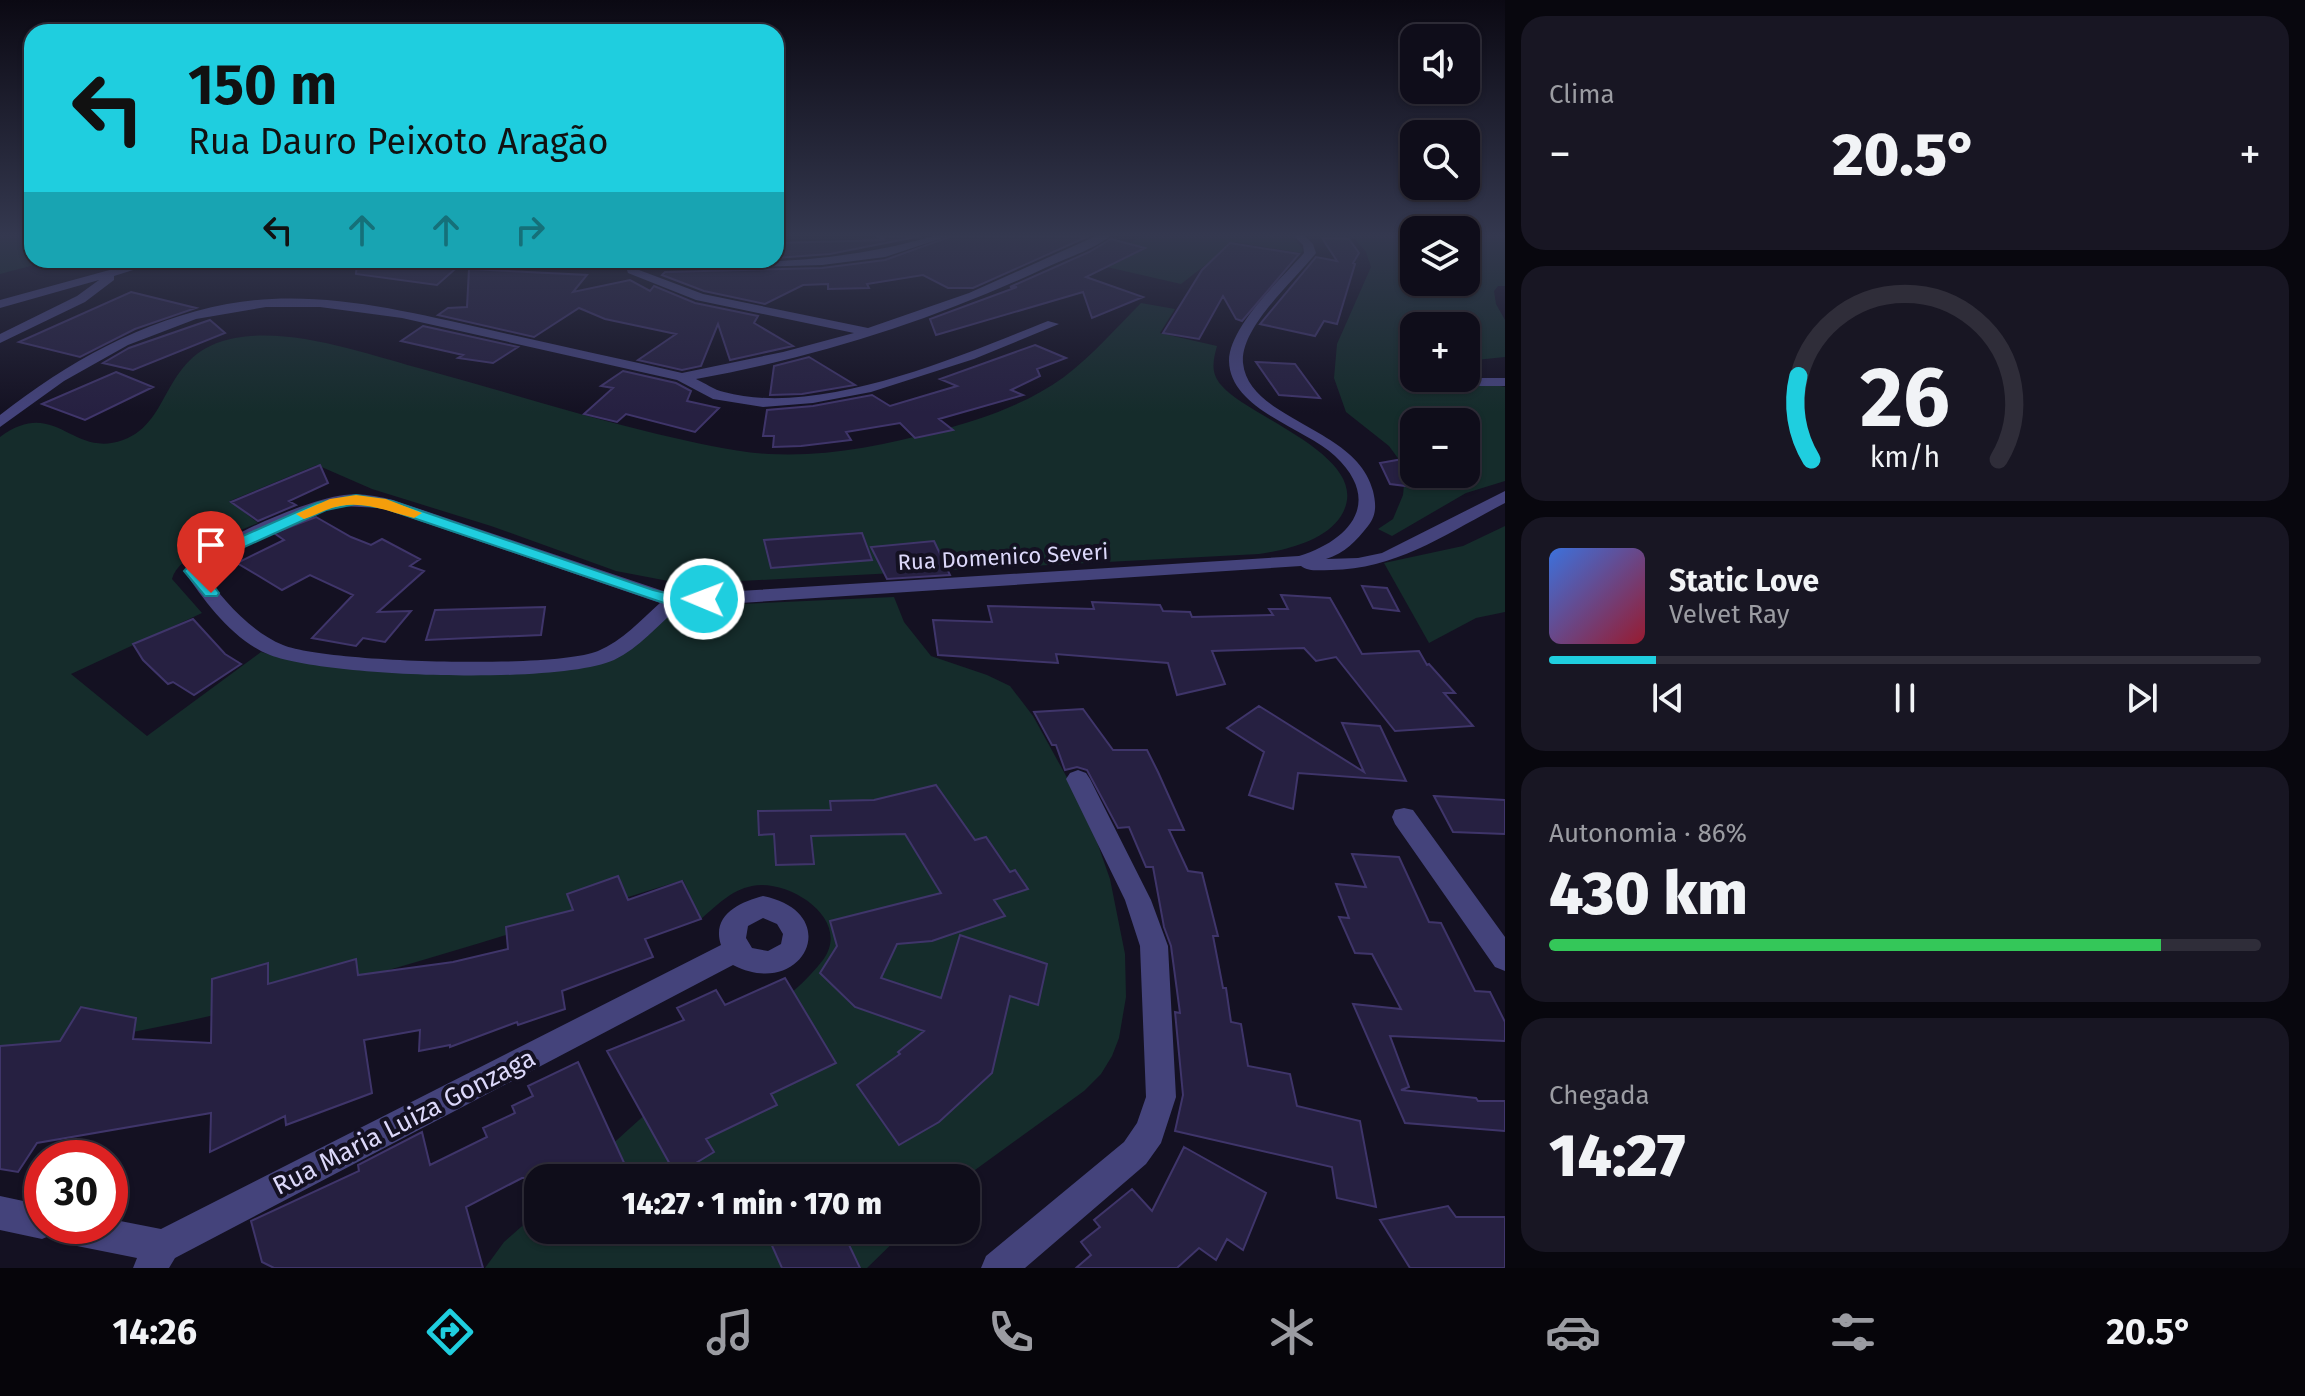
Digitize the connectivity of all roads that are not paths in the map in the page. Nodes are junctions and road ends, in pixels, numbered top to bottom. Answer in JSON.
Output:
{"nodes":[{"id":1,"x":32,"y":295,"type":"edge"},
{"id":2,"x":86,"y":295,"type":"edge"},
{"id":3,"x":694,"y":295,"type":"edge"},
{"id":4,"x":975,"y":295,"type":"edge"},
{"id":5,"x":1277,"y":295,"type":"edge"},
{"id":6,"x":0,"y":304,"type":"edge"},
{"id":7,"x":1053,"y":324,"type":"dead end"},
{"id":8,"x":867,"y":331,"type":"junction"},
{"id":9,"x":0,"y":339,"type":"edge"},
{"id":10,"x":682,"y":377,"type":"junction"},
{"id":11,"x":1500,"y":381,"type":"edge"},
{"id":12,"x":1480,"y":382,"type":"edge"},
{"id":13,"x":0,"y":422,"type":"edge"},
{"id":14,"x":1505,"y":496,"type":"edge"},
{"id":15,"x":1351,"y":537,"type":"junction"},
{"id":16,"x":1398,"y":552,"type":"junction"},
{"id":17,"x":1248,"y":566,"type":"junction"},
{"id":18,"x":674,"y":601,"type":"junction"},
{"id":19,"x":1078,"y":779,"type":"dead end"},
{"id":20,"x":1404,"y":817,"type":"dead end"},
{"id":21,"x":736,"y":950,"type":"dead end"},
{"id":22,"x":1505,"y":959,"type":"edge"},
{"id":23,"x":0,"y":1213,"type":"edge"},
{"id":24,"x":24,"y":1218,"type":"edge"},
{"id":25,"x":117,"y":1244,"type":"edge"},
{"id":26,"x":156,"y":1257,"type":"edge"},
{"id":27,"x":998,"y":1268,"type":"edge"}],
"edges":[{"from":1,"to":6,"type":"street"},
{"from":2,"to":9,"type":"street"},
{"from":3,"to":8,"type":"street"},
{"from":4,"to":8,"type":"street"},
{"from":5,"to":15,"type":"street"},
{"from":7,"to":10,"type":"street"},
{"from":8,"to":10,"type":"street"},
{"from":10,"to":13,"type":"street"},
{"from":11,"to":12,"type":"street"},
{"from":14,"to":16,"type":"street"},
{"from":15,"to":16,"type":"street"},
{"from":15,"to":17,"type":"street","name":"Rua Domenico Severi"},
{"from":16,"to":17,"type":"street"},
{"from":17,"to":18,"type":"street","name":"Rua Domenico Severi"},
{"from":18,"to":18,"type":"street"},
{"from":19,"to":27,"type":"street"},
{"from":20,"to":22,"type":"street"},
{"from":21,"to":26,"type":"street","name":"Rua Maria Luiza Gonzaga"},
{"from":23,"to":24,"type":"street"},
{"from":25,"to":26,"type":"street","name":"Rua Maria Luiza Gonzaga"}]}
